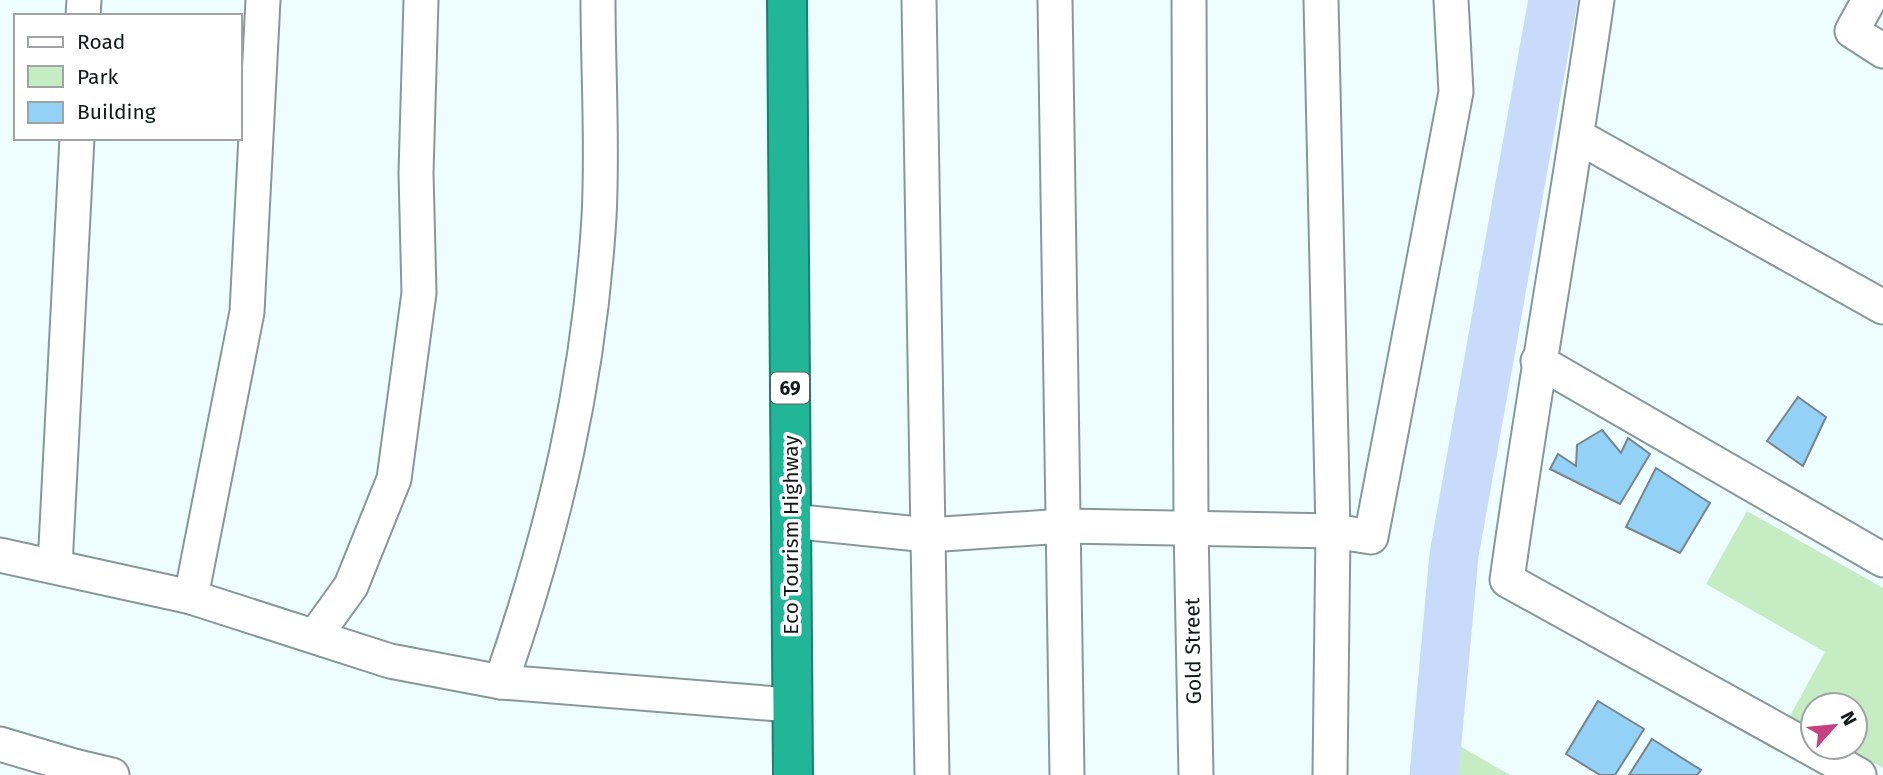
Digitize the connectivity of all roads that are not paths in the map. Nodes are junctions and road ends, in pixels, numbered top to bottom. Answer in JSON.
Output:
{"nodes":[{"id":1,"x":263,"y":0,"type":"edge"},
{"id":2,"x":421,"y":0,"type":"edge"},
{"id":3,"x":598,"y":0,"type":"edge"},
{"id":4,"x":787,"y":0,"type":"edge"},
{"id":5,"x":919,"y":0,"type":"edge"},
{"id":6,"x":1055,"y":0,"type":"edge"},
{"id":7,"x":1189,"y":0,"type":"edge"},
{"id":8,"x":1321,"y":0,"type":"edge"},
{"id":9,"x":1451,"y":0,"type":"edge"},
{"id":10,"x":1597,"y":0,"type":"edge"},
{"id":11,"x":1869,"y":0,"type":"edge"},
{"id":12,"x":1883,"y":51,"type":"edge"},
{"id":13,"x":1577,"y":136,"type":"junction"},
{"id":14,"x":77,"y":140,"type":"edge"},
{"id":15,"x":1883,"y":307,"type":"edge"},
{"id":16,"x":1538,"y":360,"type":"junction"},
{"id":17,"x":791,"y":521,"type":"junction"},
{"id":18,"x":1064,"y":526,"type":"junction"},
{"id":19,"x":1191,"y":527,"type":"junction"},
{"id":20,"x":1333,"y":531,"type":"junction"},
{"id":21,"x":928,"y":535,"type":"junction"},
{"id":22,"x":0,"y":555,"type":"edge"},
{"id":23,"x":1883,"y":560,"type":"edge"},
{"id":24,"x":55,"y":566,"type":"junction"},
{"id":25,"x":191,"y":597,"type":"junction"},
{"id":26,"x":315,"y":636,"type":"junction"},
{"id":27,"x":501,"y":682,"type":"junction"},
{"id":28,"x":791,"y":705,"type":"junction"},
{"id":29,"x":0,"y":744,"type":"edge"},
{"id":30,"x":73,"y":771,"type":"edge"},
{"id":31,"x":112,"y":775,"type":"edge"},
{"id":32,"x":793,"y":775,"type":"edge"},
{"id":33,"x":932,"y":775,"type":"edge"},
{"id":34,"x":1067,"y":775,"type":"edge"},
{"id":35,"x":1195,"y":775,"type":"edge"},
{"id":36,"x":1330,"y":775,"type":"edge"},
{"id":37,"x":1859,"y":775,"type":"edge"}],
"edges":[{"from":1,"to":25,"type":"street"},
{"from":2,"to":26,"type":"street"},
{"from":3,"to":27,"type":"street"},
{"from":4,"to":17,"type":"highway","name":"Eco Tourism Highway","number":"69"},
{"from":5,"to":21,"type":"street"},
{"from":6,"to":18,"type":"street"},
{"from":7,"to":19,"type":"street","name":"Gold Street"},
{"from":8,"to":20,"type":"street"},
{"from":9,"to":20,"type":"street"},
{"from":10,"to":13,"type":"street"},
{"from":11,"to":12,"type":"street"},
{"from":13,"to":15,"type":"street"},
{"from":13,"to":16,"type":"street"},
{"from":14,"to":24,"type":"street"},
{"from":16,"to":23,"type":"street"},
{"from":16,"to":37,"type":"street"},
{"from":17,"to":21,"type":"street"},
{"from":17,"to":28,"type":"highway","name":"Eco Tourism Highway","number":"69"},
{"from":18,"to":19,"type":"street"},
{"from":18,"to":21,"type":"street"},
{"from":18,"to":34,"type":"street"},
{"from":19,"to":20,"type":"street"},
{"from":19,"to":35,"type":"street","name":"Gold Street"},
{"from":20,"to":36,"type":"street"},
{"from":21,"to":33,"type":"street"},
{"from":22,"to":24,"type":"street"},
{"from":24,"to":25,"type":"street"},
{"from":25,"to":26,"type":"street"},
{"from":26,"to":27,"type":"street"},
{"from":27,"to":28,"type":"street"},
{"from":28,"to":32,"type":"highway","name":"Eco Tourism Highway","number":"69"},
{"from":29,"to":30,"type":"street"},
{"from":30,"to":31,"type":"street"}]}
